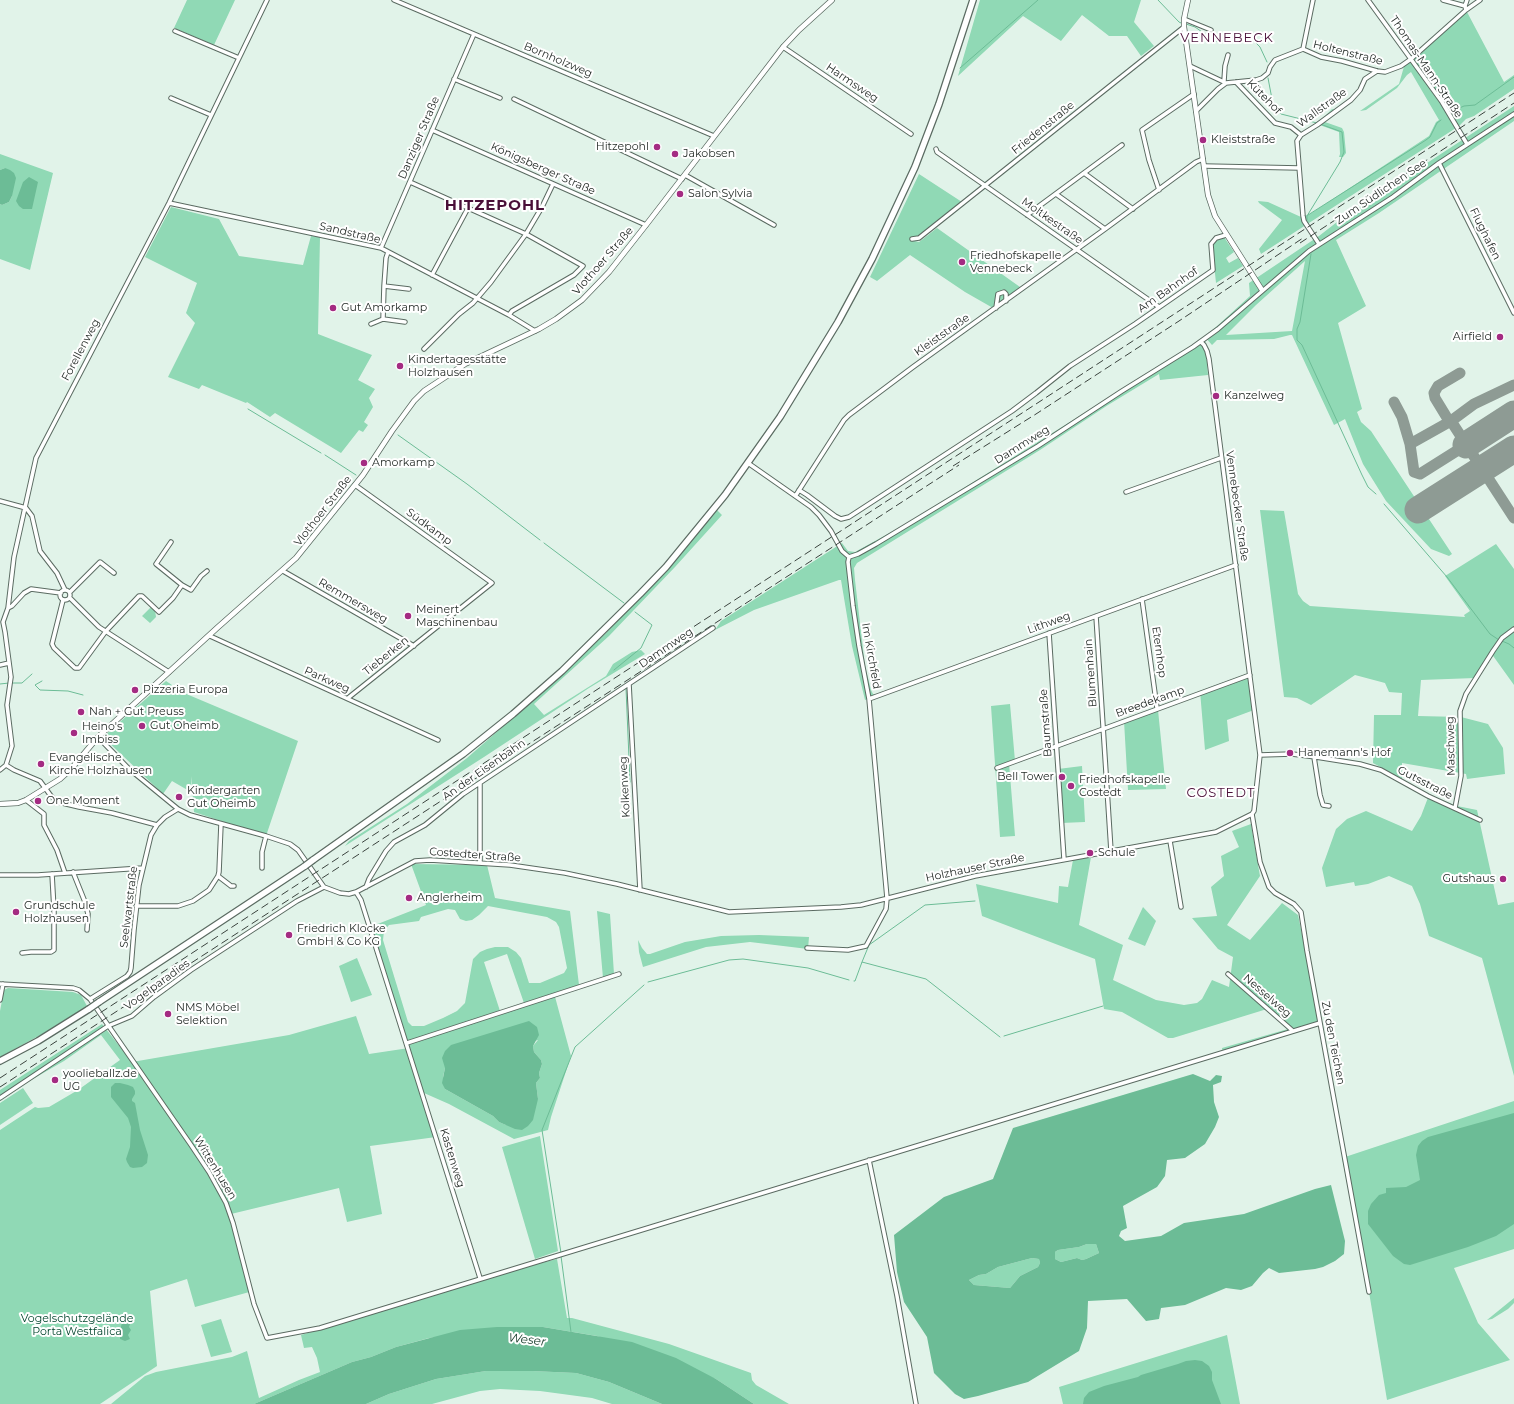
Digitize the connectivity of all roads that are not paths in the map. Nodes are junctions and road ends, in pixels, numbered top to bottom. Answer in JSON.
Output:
{"nodes":[{"id":1,"x":267,"y":0,"type":"edge"},
{"id":2,"x":394,"y":0,"type":"edge"},
{"id":3,"x":832,"y":0,"type":"edge"},
{"id":4,"x":973,"y":0,"type":"edge"},
{"id":5,"x":1188,"y":0,"type":"edge"},
{"id":6,"x":1313,"y":0,"type":"edge"},
{"id":7,"x":1368,"y":0,"type":"edge"},
{"id":8,"x":1443,"y":0,"type":"edge"},
{"id":9,"x":1467,"y":0,"type":"edge"},
{"id":10,"x":1480,"y":0,"type":"edge"},
{"id":11,"x":1466,"y":8,"type":"junction"},
{"id":12,"x":1184,"y":20,"type":"junction"},
{"id":13,"x":1184,"y":28,"type":"junction"},
{"id":14,"x":175,"y":30,"type":"dead end"},
{"id":15,"x":1211,"y":30,"type":"dead end"},
{"id":16,"x":474,"y":34,"type":"junction"},
{"id":17,"x":783,"y":47,"type":"junction"},
{"id":18,"x":1303,"y":49,"type":"junction"},
{"id":19,"x":1228,"y":55,"type":"dead end"},
{"id":20,"x":239,"y":58,"type":"junction"},
{"id":21,"x":1411,"y":59,"type":"junction"},
{"id":22,"x":1190,"y":66,"type":"junction"},
{"id":23,"x":1377,"y":72,"type":"junction"},
{"id":24,"x":454,"y":79,"type":"junction"},
{"id":25,"x":1225,"y":82,"type":"junction"},
{"id":26,"x":1236,"y":82,"type":"junction"},
{"id":27,"x":1194,"y":94,"type":"junction"},
{"id":28,"x":171,"y":98,"type":"dead end"},
{"id":29,"x":500,"y":98,"type":"dead end"},
{"id":30,"x":514,"y":99,"type":"dead end"},
{"id":31,"x":1196,"y":111,"type":"junction"},
{"id":32,"x":1514,"y":114,"type":"edge"},
{"id":33,"x":211,"y":115,"type":"junction"},
{"id":34,"x":432,"y":130,"type":"junction"},
{"id":35,"x":911,"y":134,"type":"dead end"},
{"id":36,"x":1301,"y":135,"type":"junction"},
{"id":37,"x":714,"y":136,"type":"junction"},
{"id":38,"x":1467,"y":144,"type":"junction"},
{"id":39,"x":1122,"y":145,"type":"dead end"},
{"id":40,"x":936,"y":149,"type":"dead end"},
{"id":41,"x":1203,"y":159,"type":"junction"},
{"id":42,"x":1439,"y":163,"type":"junction"},
{"id":43,"x":1204,"y":166,"type":"junction"},
{"id":44,"x":1299,"y":168,"type":"junction"},
{"id":45,"x":1084,"y":173,"type":"junction"},
{"id":46,"x":683,"y":177,"type":"junction"},
{"id":47,"x":410,"y":182,"type":"junction"},
{"id":48,"x":553,"y":184,"type":"junction"},
{"id":49,"x":985,"y":185,"type":"junction"},
{"id":50,"x":1159,"y":190,"type":"junction"},
{"id":51,"x":1056,"y":194,"type":"junction"},
{"id":52,"x":169,"y":203,"type":"junction"},
{"id":53,"x":468,"y":208,"type":"junction"},
{"id":54,"x":1133,"y":209,"type":"junction"},
{"id":55,"x":1027,"y":215,"type":"junction"},
{"id":56,"x":646,"y":225,"type":"junction"},
{"id":57,"x":774,"y":225,"type":"dead end"},
{"id":58,"x":1105,"y":229,"type":"junction"},
{"id":59,"x":526,"y":234,"type":"junction"},
{"id":60,"x":1226,"y":235,"type":"junction"},
{"id":61,"x":912,"y":239,"type":"dead end"},
{"id":62,"x":1319,"y":244,"type":"junction"},
{"id":63,"x":381,"y":248,"type":"junction"},
{"id":64,"x":1077,"y":250,"type":"junction"},
{"id":65,"x":388,"y":252,"type":"junction"},
{"id":66,"x":432,"y":275,"type":"junction"},
{"id":67,"x":384,"y":286,"type":"junction"},
{"id":68,"x":409,"y":289,"type":"dead end"},
{"id":69,"x":1262,"y":290,"type":"junction"},
{"id":70,"x":477,"y":298,"type":"junction"},
{"id":71,"x":1006,"y":301,"type":"junction"},
{"id":72,"x":1159,"y":307,"type":"junction"},
{"id":73,"x":996,"y":308,"type":"junction"},
{"id":74,"x":1514,"y":313,"type":"edge"},
{"id":75,"x":508,"y":315,"type":"junction"},
{"id":76,"x":383,"y":319,"type":"junction"},
{"id":77,"x":405,"y":322,"type":"dead end"},
{"id":78,"x":371,"y":324,"type":"dead end"},
{"id":79,"x":535,"y":331,"type":"junction"},
{"id":80,"x":1201,"y":342,"type":"junction"},
{"id":81,"x":424,"y":349,"type":"dead end"},
{"id":82,"x":1221,"y":458,"type":"junction"},
{"id":83,"x":748,"y":463,"type":"junction"},
{"id":84,"x":355,"y":485,"type":"junction"},
{"id":85,"x":798,"y":490,"type":"junction"},
{"id":86,"x":1126,"y":492,"type":"dead end"},
{"id":87,"x":796,"y":495,"type":"junction"},
{"id":88,"x":0,"y":501,"type":"edge"},
{"id":89,"x":26,"y":508,"type":"junction"},
{"id":90,"x":171,"y":542,"type":"dead end"},
{"id":91,"x":849,"y":557,"type":"junction"},
{"id":92,"x":1236,"y":565,"type":"junction"},
{"id":93,"x":207,"y":571,"type":"dead end"},
{"id":94,"x":283,"y":571,"type":"junction"},
{"id":95,"x":114,"y":573,"type":"dead end"},
{"id":96,"x":492,"y":583,"type":"joint"},
{"id":97,"x":182,"y":585,"type":"junction"},
{"id":98,"x":65,"y":590,"type":"junction"},
{"id":99,"x":70,"y":592,"type":"junction"},
{"id":100,"x":61,"y":593,"type":"junction"},
{"id":101,"x":70,"y":598,"type":"junction"},
{"id":102,"x":1142,"y":599,"type":"junction"},
{"id":103,"x":64,"y":600,"type":"junction"},
{"id":104,"x":8,"y":608,"type":"junction"},
{"id":105,"x":1096,"y":616,"type":"junction"},
{"id":106,"x":1,"y":622,"type":"edge"},
{"id":107,"x":713,"y":628,"type":"dead end"},
{"id":108,"x":1514,"y":629,"type":"edge"},
{"id":109,"x":106,"y":631,"type":"junction"},
{"id":110,"x":1049,"y":633,"type":"junction"},
{"id":111,"x":210,"y":636,"type":"junction"},
{"id":112,"x":414,"y":646,"type":"junction"},
{"id":113,"x":9,"y":663,"type":"junction"},
{"id":114,"x":0,"y":666,"type":"edge"},
{"id":115,"x":170,"y":672,"type":"junction"},
{"id":116,"x":1250,"y":675,"type":"junction"},
{"id":117,"x":629,"y":684,"type":"junction"},
{"id":118,"x":348,"y":698,"type":"junction"},
{"id":119,"x":869,"y":699,"type":"junction"},
{"id":120,"x":1157,"y":708,"type":"junction"},
{"id":121,"x":1103,"y":728,"type":"junction"},
{"id":122,"x":98,"y":737,"type":"junction"},
{"id":123,"x":438,"y":740,"type":"dead end"},
{"id":124,"x":1056,"y":746,"type":"junction"},
{"id":125,"x":1260,"y":755,"type":"junction"},
{"id":126,"x":1314,"y":756,"type":"junction"},
{"id":127,"x":6,"y":765,"type":"junction"},
{"id":128,"x":997,"y":768,"type":"dead end"},
{"id":129,"x":0,"y":770,"type":"edge"},
{"id":130,"x":480,"y":783,"type":"junction"},
{"id":131,"x":44,"y":788,"type":"junction"},
{"id":132,"x":26,"y":800,"type":"junction"},
{"id":133,"x":0,"y":804,"type":"edge"},
{"id":134,"x":1329,"y":806,"type":"dead end"},
{"id":135,"x":1455,"y":808,"type":"junction"},
{"id":136,"x":178,"y":809,"type":"junction"},
{"id":137,"x":1252,"y":814,"type":"junction"},
{"id":138,"x":1480,"y":820,"type":"dead end"},
{"id":139,"x":222,"y":824,"type":"junction"},
{"id":140,"x":157,"y":825,"type":"junction"},
{"id":141,"x":266,"y":836,"type":"junction"},
{"id":142,"x":1170,"y":841,"type":"junction"},
{"id":143,"x":1111,"y":851,"type":"junction"},
{"id":144,"x":1064,"y":859,"type":"junction"},
{"id":145,"x":480,"y":863,"type":"junction"},
{"id":146,"x":142,"y":868,"type":"junction"},
{"id":147,"x":262,"y":868,"type":"dead end"},
{"id":148,"x":73,"y":872,"type":"junction"},
{"id":149,"x":65,"y":873,"type":"junction"},
{"id":150,"x":52,"y":874,"type":"junction"},
{"id":151,"x":0,"y":876,"type":"edge"},
{"id":152,"x":218,"y":876,"type":"junction"},
{"id":153,"x":234,"y":886,"type":"dead end"},
{"id":154,"x":324,"y":887,"type":"junction"},
{"id":155,"x":366,"y":887,"type":"junction"},
{"id":156,"x":640,"y":890,"type":"junction"},
{"id":157,"x":356,"y":892,"type":"junction"},
{"id":158,"x":888,"y":898,"type":"junction"},
{"id":159,"x":136,"y":906,"type":"junction"},
{"id":160,"x":1181,"y":907,"type":"dead end"},
{"id":161,"x":87,"y":930,"type":"dead end"},
{"id":162,"x":807,"y":948,"type":"dead end"},
{"id":163,"x":22,"y":953,"type":"dead end"},
{"id":164,"x":619,"y":974,"type":"dead end"},
{"id":165,"x":1228,"y":974,"type":"dead end"},
{"id":166,"x":2,"y":984,"type":"edge"},
{"id":167,"x":90,"y":999,"type":"junction"},
{"id":168,"x":0,"y":1000,"type":"edge"},
{"id":169,"x":1320,"y":1023,"type":"junction"},
{"id":170,"x":108,"y":1026,"type":"junction"},
{"id":171,"x":1293,"y":1031,"type":"junction"},
{"id":172,"x":406,"y":1043,"type":"junction"},
{"id":173,"x":0,"y":1061,"type":"edge"},
{"id":174,"x":0,"y":1098,"type":"edge"},
{"id":175,"x":869,"y":1160,"type":"junction"},
{"id":176,"x":480,"y":1278,"type":"junction"},
{"id":177,"x":1369,"y":1292,"type":"dead end"},
{"id":178,"x":916,"y":1404,"type":"edge"}],
"edges":[{"from":1,"to":20,"type":"street","name":"Forellenweg"},
{"from":2,"to":16,"type":"street","name":"Bornholzweg"},
{"from":3,"to":17,"type":"street","name":"Vlothoer Straße"},
{"from":4,"to":83,"type":"main road"},
{"from":5,"to":12,"type":"street"},
{"from":6,"to":18,"type":"street","name":"Holtenstraße"},
{"from":7,"to":21,"type":"street","name":"Thomas-Mann-Straße"},
{"from":8,"to":11,"type":"street"},
{"from":9,"to":11,"type":"street","name":"Holtenstraße"},
{"from":10,"to":11,"type":"street"},
{"from":11,"to":21,"type":"street","name":"Holtenstraße"},
{"from":12,"to":13,"type":"street"},
{"from":12,"to":15,"type":"street"},
{"from":13,"to":22,"type":"street"},
{"from":13,"to":49,"type":"street","name":"Friedenstraße"},
{"from":14,"to":20,"type":"street"},
{"from":16,"to":24,"type":"street","name":"Danziger Straße"},
{"from":16,"to":37,"type":"street","name":"Bornholzweg"},
{"from":17,"to":35,"type":"street","name":"Harmsweg"},
{"from":17,"to":37,"type":"street","name":"Vlothoer Straße"},
{"from":18,"to":23,"type":"street","name":"Holtenstraße"},
{"from":18,"to":26,"type":"street"},
{"from":19,"to":25,"type":"street"},
{"from":20,"to":33,"type":"street","name":"Forellenweg"},
{"from":21,"to":23,"type":"street","name":"Holtenstraße"},
{"from":21,"to":38,"type":"street","name":"Thomas-Mann-Straße"},
{"from":22,"to":25,"type":"street"},
{"from":22,"to":27,"type":"street"},
{"from":23,"to":36,"type":"street","name":"Wallstraße"},
{"from":24,"to":29,"type":"street"},
{"from":24,"to":34,"type":"street","name":"Danziger Straße"},
{"from":25,"to":26,"type":"street"},
{"from":25,"to":31,"type":"street"},
{"from":26,"to":36,"type":"street","name":"Kütehof"},
{"from":27,"to":31,"type":"street"},
{"from":27,"to":50,"type":"street"},
{"from":28,"to":33,"type":"street"},
{"from":30,"to":46,"type":"street"},
{"from":31,"to":41,"type":"street"},
{"from":32,"to":38,"type":"street","name":"Zum Südlichen See"},
{"from":33,"to":52,"type":"street","name":"Forellenweg"},
{"from":34,"to":47,"type":"street","name":"Danziger Straße"},
{"from":34,"to":48,"type":"street","name":"Königsberger Straße"},
{"from":36,"to":44,"type":"street","name":"Wallstraße"},
{"from":37,"to":46,"type":"street","name":"Vlothoer Straße"},
{"from":38,"to":42,"type":"street","name":"Zum Südlichen See"},
{"from":39,"to":45,"type":"street"},
{"from":40,"to":49,"type":"street","name":"Moltkestraße"},
{"from":41,"to":43,"type":"street"},
{"from":41,"to":50,"type":"street","name":"Kleiststraße"},
{"from":42,"to":62,"type":"street","name":"Zum Südlichen See"},
{"from":42,"to":74,"type":"street","name":"Flughafen"},
{"from":43,"to":44,"type":"street"},
{"from":43,"to":60,"type":"street"},
{"from":44,"to":62,"type":"street","name":"Wallstraße"},
{"from":45,"to":51,"type":"street"},
{"from":45,"to":54,"type":"street"},
{"from":46,"to":56,"type":"street","name":"Vlothoer Straße"},
{"from":46,"to":57,"type":"street"},
{"from":47,"to":53,"type":"street"},
{"from":47,"to":63,"type":"street","name":"Danziger Straße"},
{"from":48,"to":56,"type":"street","name":"Königsberger Straße"},
{"from":48,"to":59,"type":"street"},
{"from":49,"to":55,"type":"street","name":"Moltkestraße"},
{"from":49,"to":61,"type":"street","name":"Friedenstraße"},
{"from":50,"to":54,"type":"street","name":"Kleiststraße"},
{"from":51,"to":55,"type":"street"},
{"from":51,"to":58,"type":"street"},
{"from":52,"to":63,"type":"street","name":"Sandstraße"},
{"from":52,"to":89,"type":"street","name":"Forellenweg"},
{"from":53,"to":59,"type":"street"},
{"from":53,"to":66,"type":"street"},
{"from":54,"to":58,"type":"street","name":"Kleiststraße"},
{"from":55,"to":64,"type":"street","name":"Moltkestraße"},
{"from":56,"to":79,"type":"street","name":"Vlothoer Straße"},
{"from":58,"to":64,"type":"street","name":"Kleiststraße"},
{"from":59,"to":70,"type":"street"},
{"from":59,"to":75,"type":"street"},
{"from":60,"to":69,"type":"street"},
{"from":60,"to":72,"type":"street","name":"Am Bahnhof"},
{"from":62,"to":69,"type":"street","name":"Zum Südlichen See"},
{"from":63,"to":65,"type":"street","name":"Sandstraße"},
{"from":64,"to":71,"type":"street","name":"Kleiststraße"},
{"from":64,"to":72,"type":"street","name":"Moltkestraße"},
{"from":65,"to":66,"type":"street","name":"Sandstraße"},
{"from":65,"to":67,"type":"street"},
{"from":66,"to":70,"type":"street","name":"Sandstraße"},
{"from":67,"to":68,"type":"street"},
{"from":67,"to":76,"type":"street"},
{"from":69,"to":80,"type":"street"},
{"from":70,"to":75,"type":"street","name":"Sandstraße"},
{"from":70,"to":81,"type":"street"},
{"from":71,"to":73,"type":"street","name":"Kleiststraße"},
{"from":71,"to":73,"type":"street"},
{"from":72,"to":85,"type":"street","name":"Am Bahnhof"},
{"from":73,"to":85,"type":"street","name":"Kleiststraße"},
{"from":75,"to":79,"type":"street","name":"Sandstraße"},
{"from":76,"to":77,"type":"street"},
{"from":76,"to":78,"type":"street"},
{"from":79,"to":84,"type":"street","name":"Vlothoer Straße"},
{"from":80,"to":82,"type":"street","name":"Vennebecker Straße"},
{"from":80,"to":91,"type":"street","name":"Dammweg"},
{"from":82,"to":86,"type":"street"},
{"from":82,"to":92,"type":"street","name":"Vennebecker Straße"},
{"from":83,"to":87,"type":"street"},
{"from":83,"to":173,"type":"main road","bridge":true},
{"from":84,"to":94,"type":"street","name":"Vlothoer Straße"},
{"from":84,"to":96,"type":"street","name":"Südkamp"},
{"from":85,"to":87,"type":"street","name":"Kleiststraße"},
{"from":87,"to":91,"type":"street"},
{"from":88,"to":89,"type":"street"},
{"from":89,"to":98,"type":"street"},
{"from":89,"to":104,"type":"street","name":"Forellenweg"},
{"from":90,"to":97,"type":"street"},
{"from":91,"to":119,"type":"street","name":"Im Kirchfeld"},
{"from":92,"to":102,"type":"street","name":"Lithweg"},
{"from":92,"to":116,"type":"street","name":"Vennebecker Straße"},
{"from":93,"to":97,"type":"street"},
{"from":94,"to":111,"type":"street","name":"Vlothoer Straße"},
{"from":94,"to":112,"type":"street","name":"Remmersweg"},
{"from":95,"to":99,"type":"street"},
{"from":96,"to":112,"type":"street","name":"Tieberken"},
{"from":97,"to":109,"type":"street"},
{"from":98,"to":99,"type":"street"},
{"from":98,"to":100,"type":"street"},
{"from":99,"to":101,"type":"street"},
{"from":100,"to":103,"type":"street"},
{"from":100,"to":104,"type":"street"},
{"from":101,"to":103,"type":"street"},
{"from":101,"to":109,"type":"street"},
{"from":102,"to":105,"type":"street","name":"Lithweg"},
{"from":102,"to":120,"type":"street","name":"Eternhop"},
{"from":103,"to":109,"type":"street"},
{"from":104,"to":106,"type":"street"},
{"from":105,"to":110,"type":"street","name":"Lithweg"},
{"from":105,"to":121,"type":"street","name":"Blumenhain"},
{"from":106,"to":113,"type":"street"},
{"from":107,"to":117,"type":"street","name":"Dammweg"},
{"from":108,"to":135,"type":"street","name":"Maschweg"},
{"from":109,"to":115,"type":"street"},
{"from":110,"to":119,"type":"street","name":"Lithweg"},
{"from":110,"to":124,"type":"street","name":"Baumstraße"},
{"from":111,"to":115,"type":"street","name":"Vlothoer Straße"},
{"from":111,"to":118,"type":"street","name":"Parkweg"},
{"from":112,"to":118,"type":"street","name":"Tieberken"},
{"from":113,"to":114,"type":"street"},
{"from":113,"to":127,"type":"street"},
{"from":115,"to":122,"type":"street","name":"Vlothoer Straße"},
{"from":116,"to":120,"type":"street","name":"Breedekamp"},
{"from":116,"to":125,"type":"street","name":"Vennebecker Straße"},
{"from":117,"to":130,"type":"street","name":"An der Eisenbahn"},
{"from":117,"to":156,"type":"street","name":"Kolkenweg"},
{"from":118,"to":123,"type":"street","name":"Parkweg"},
{"from":119,"to":158,"type":"street","name":"Im Kirchfeld"},
{"from":120,"to":121,"type":"street","name":"Breedekamp"},
{"from":121,"to":124,"type":"street","name":"Breedekamp"},
{"from":121,"to":143,"type":"street","name":"Blumenhain"},
{"from":122,"to":131,"type":"street","name":"Vlothoer Straße"},
{"from":122,"to":136,"type":"street"},
{"from":124,"to":128,"type":"street","name":"Breedekamp"},
{"from":124,"to":144,"type":"street","name":"Baumstraße"},
{"from":125,"to":126,"type":"street","name":"Gutsstraße"},
{"from":125,"to":137,"type":"street"},
{"from":126,"to":134,"type":"street"},
{"from":126,"to":135,"type":"street","name":"Gutsstraße"},
{"from":127,"to":129,"type":"street"},
{"from":127,"to":131,"type":"street"},
{"from":130,"to":145,"type":"street"},
{"from":130,"to":155,"type":"street","name":"An der Eisenbahn"},
{"from":131,"to":132,"type":"street","name":"Vlothoer Straße"},
{"from":131,"to":140,"type":"street"},
{"from":132,"to":133,"type":"street","name":"Vlothoer Straße"},
{"from":132,"to":149,"type":"street"},
{"from":135,"to":138,"type":"street","name":"Gutsstraße"},
{"from":136,"to":139,"type":"street"},
{"from":136,"to":140,"type":"street","name":"Seelwartstraße"},
{"from":137,"to":142,"type":"street","name":"Holzhauser Straße"},
{"from":137,"to":169,"type":"street","name":"Zu den Teichen"},
{"from":139,"to":141,"type":"street"},
{"from":139,"to":152,"type":"street"},
{"from":140,"to":146,"type":"street","name":"Seelwartstraße"},
{"from":141,"to":147,"type":"street"},
{"from":141,"to":154,"type":"street"},
{"from":142,"to":143,"type":"street","name":"Holzhauser Straße"},
{"from":142,"to":160,"type":"street"},
{"from":143,"to":144,"type":"street","name":"Holzhauser Straße"},
{"from":144,"to":158,"type":"street","name":"Holzhauser Straße"},
{"from":145,"to":155,"type":"street","name":"Costedter Straße"},
{"from":145,"to":156,"type":"street","name":"Costedter Straße"},
{"from":146,"to":148,"type":"street"},
{"from":146,"to":159,"type":"street","name":"Seelwartstraße"},
{"from":148,"to":149,"type":"street"},
{"from":148,"to":161,"type":"street"},
{"from":149,"to":150,"type":"street"},
{"from":150,"to":151,"type":"street"},
{"from":150,"to":163,"type":"street"},
{"from":152,"to":153,"type":"street"},
{"from":152,"to":159,"type":"street"},
{"from":154,"to":157,"type":"street","name":"Costedter Straße"},
{"from":154,"to":170,"type":"street","name":"Vogelparadies"},
{"from":155,"to":157,"type":"street","name":"Costedter Straße"},
{"from":156,"to":158,"type":"street","name":"Holzhauser Straße"},
{"from":157,"to":172,"type":"street","name":"Kastenweg"},
{"from":158,"to":162,"type":"street"},
{"from":159,"to":167,"type":"street","name":"Seelwartstraße"},
{"from":164,"to":172,"type":"street"},
{"from":165,"to":171,"type":"street","name":"Nesselweg"},
{"from":166,"to":167,"type":"street"},
{"from":166,"to":168,"type":"street"},
{"from":167,"to":170,"type":"street","name":"Wittenhusen"},
{"from":169,"to":171,"type":"street"},
{"from":169,"to":177,"type":"street","name":"Zu den Teichen"},
{"from":170,"to":174,"type":"street","name":"Vogelparadies"},
{"from":170,"to":176,"type":"street","name":"Wittenhusen"},
{"from":171,"to":175,"type":"street"},
{"from":172,"to":176,"type":"street","name":"Kastenweg"},
{"from":175,"to":176,"type":"street"},
{"from":175,"to":178,"type":"street"}]}
